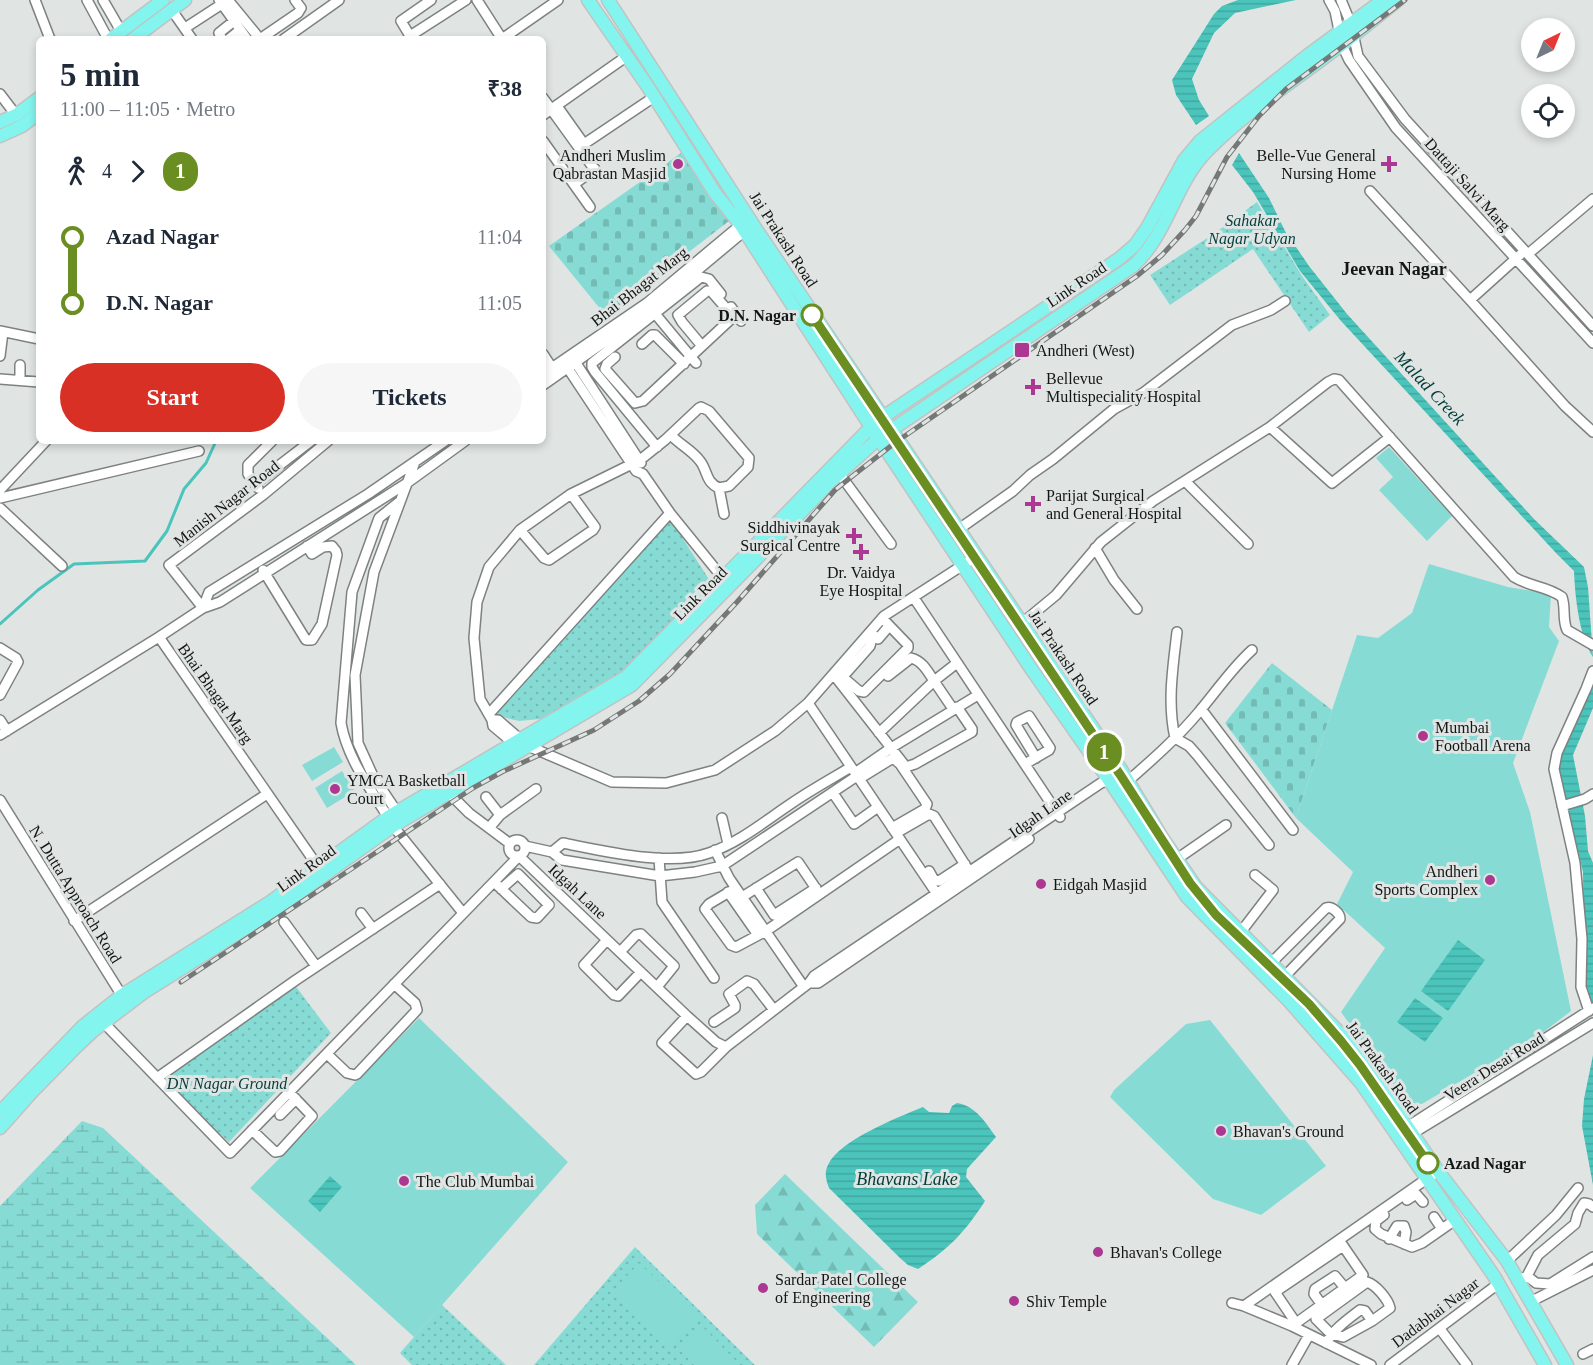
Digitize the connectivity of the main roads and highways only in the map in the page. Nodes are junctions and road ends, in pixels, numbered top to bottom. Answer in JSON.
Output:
{"nodes":[{"id":1,"x":185,"y":0,"type":"edge"},
{"id":2,"x":588,"y":0,"type":"edge"},
{"id":3,"x":608,"y":0,"type":"edge"},
{"id":4,"x":1383,"y":0,"type":"edge"},
{"id":5,"x":1398,"y":0,"type":"edge"},
{"id":6,"x":164,"y":3,"type":"edge"},
{"id":7,"x":1346,"y":34,"type":"junction"},
{"id":8,"x":113,"y":36,"type":"edge"},
{"id":9,"x":136,"y":36,"type":"edge"},
{"id":10,"x":36,"y":100,"type":"edge"},
{"id":11,"x":36,"y":115,"type":"edge"},
{"id":12,"x":0,"y":122,"type":"edge"},
{"id":13,"x":0,"y":136,"type":"edge"},
{"id":14,"x":747,"y":225,"type":"junction"},
{"id":15,"x":883,"y":417,"type":"junction"},
{"id":16,"x":871,"y":427,"type":"junction"},
{"id":17,"x":891,"y":429,"type":"junction"},
{"id":18,"x":878,"y":439,"type":"junction"},
{"id":19,"x":836,"y":469,"type":"junction"},
{"id":20,"x":124,"y":1000,"type":"junction"},
{"id":21,"x":71,"y":1044,"type":"junction"},
{"id":22,"x":0,"y":1113,"type":"edge"},
{"id":23,"x":0,"y":1128,"type":"edge"},
{"id":24,"x":1545,"y":1365,"type":"edge"},
{"id":25,"x":1568,"y":1365,"type":"edge"}],
"edges":[{"from":1,"to":6,"type":"main road"},
{"from":2,"to":14,"type":"main road","name":"Jai Prakash Road"},
{"from":3,"to":14,"type":"main road","name":"Jai Prakash Road"},
{"from":4,"to":7,"type":"main road","name":"Link Road"},
{"from":5,"to":7,"type":"main road","name":"Link Road"},
{"from":6,"to":8,"type":"main road"},
{"from":6,"to":9,"type":"main road"},
{"from":7,"to":15,"type":"main road","name":"Link Road"},
{"from":7,"to":17,"type":"main road","name":"Link Road"},
{"from":10,"to":12,"type":"main road"},
{"from":11,"to":13,"type":"main road"},
{"from":14,"to":15,"type":"main road","name":"Jai Prakash Road"},
{"from":14,"to":16,"type":"main road","name":"Jai Prakash Road"},
{"from":15,"to":16,"type":"main road","name":"Link Road"},
{"from":15,"to":17,"type":"main road","name":"Jai Prakash Road"},
{"from":16,"to":18,"type":"main road","name":"Jai Prakash Road"},
{"from":16,"to":19,"type":"main road","name":"Link Road"},
{"from":17,"to":18,"type":"main road","name":"Link Road"},
{"from":17,"to":25,"type":"main road","name":"Jai Prakash Road"},
{"from":18,"to":19,"type":"main road","name":"Link Road"},
{"from":18,"to":24,"type":"main road","name":"Jai Prakash Road"},
{"from":19,"to":20,"type":"main road","name":"Link Road"},
{"from":20,"to":21,"type":"main road"},
{"from":20,"to":21,"type":"main road"},
{"from":21,"to":22,"type":"main road"},
{"from":21,"to":23,"type":"main road"}]}
